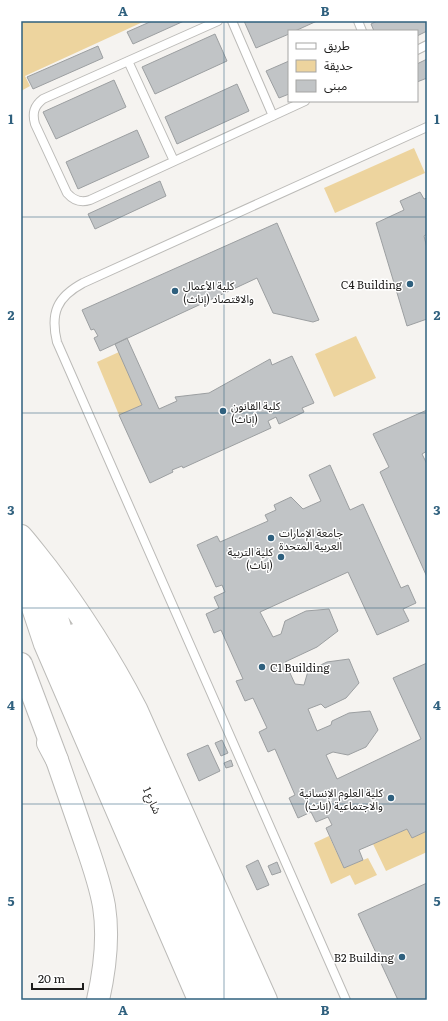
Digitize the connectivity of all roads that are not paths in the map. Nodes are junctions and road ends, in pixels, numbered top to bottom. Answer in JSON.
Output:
{"nodes":[{"id":1,"x":218,"y":21,"type":"edge"},
{"id":2,"x":232,"y":21,"type":"edge"},
{"id":3,"x":427,"y":45,"type":"edge"},
{"id":4,"x":418,"y":50,"type":"edge"},
{"id":5,"x":128,"y":61,"type":"junction"},
{"id":6,"x":303,"y":102,"type":"edge"},
{"id":7,"x":273,"y":116,"type":"junction"},
{"id":8,"x":427,"y":127,"type":"edge"},
{"id":9,"x":174,"y":161,"type":"junction"},
{"id":10,"x":21,"y":537,"type":"edge"},
{"id":11,"x":21,"y":551,"type":"edge"},
{"id":12,"x":53,"y":605,"type":"junction"},
{"id":13,"x":21,"y":664,"type":"edge"},
{"id":14,"x":21,"y":690,"type":"edge"},
{"id":15,"x":57,"y":760,"type":"junction"},
{"id":16,"x":98,"y":1000,"type":"edge"},
{"id":17,"x":199,"y":1000,"type":"edge"},
{"id":18,"x":222,"y":1000,"type":"edge"},
{"id":19,"x":244,"y":1000,"type":"edge"},
{"id":20,"x":266,"y":1000,"type":"edge"},
{"id":21,"x":346,"y":1000,"type":"edge"}],
"edges":[{"from":1,"to":5,"type":"lane"},
{"from":2,"to":7,"type":"lane"},
{"from":3,"to":4,"type":"lane"},
{"from":5,"to":9,"type":"lane"},
{"from":5,"to":9,"type":"lane"},
{"from":6,"to":7,"type":"lane"},
{"from":7,"to":9,"type":"lane"},
{"from":8,"to":21,"type":"lane"},
{"from":10,"to":12,"type":"main road","name":"شارع 1"},
{"from":10,"to":20,"type":"main road"},
{"from":11,"to":17,"type":"main road"},
{"from":12,"to":18,"type":"main road","name":"شارع 1"},
{"from":12,"to":19,"type":"main road","name":"شارع 1"},
{"from":13,"to":15,"type":"main road"},
{"from":14,"to":15,"type":"main road"},
{"from":15,"to":16,"type":"main road"}]}
